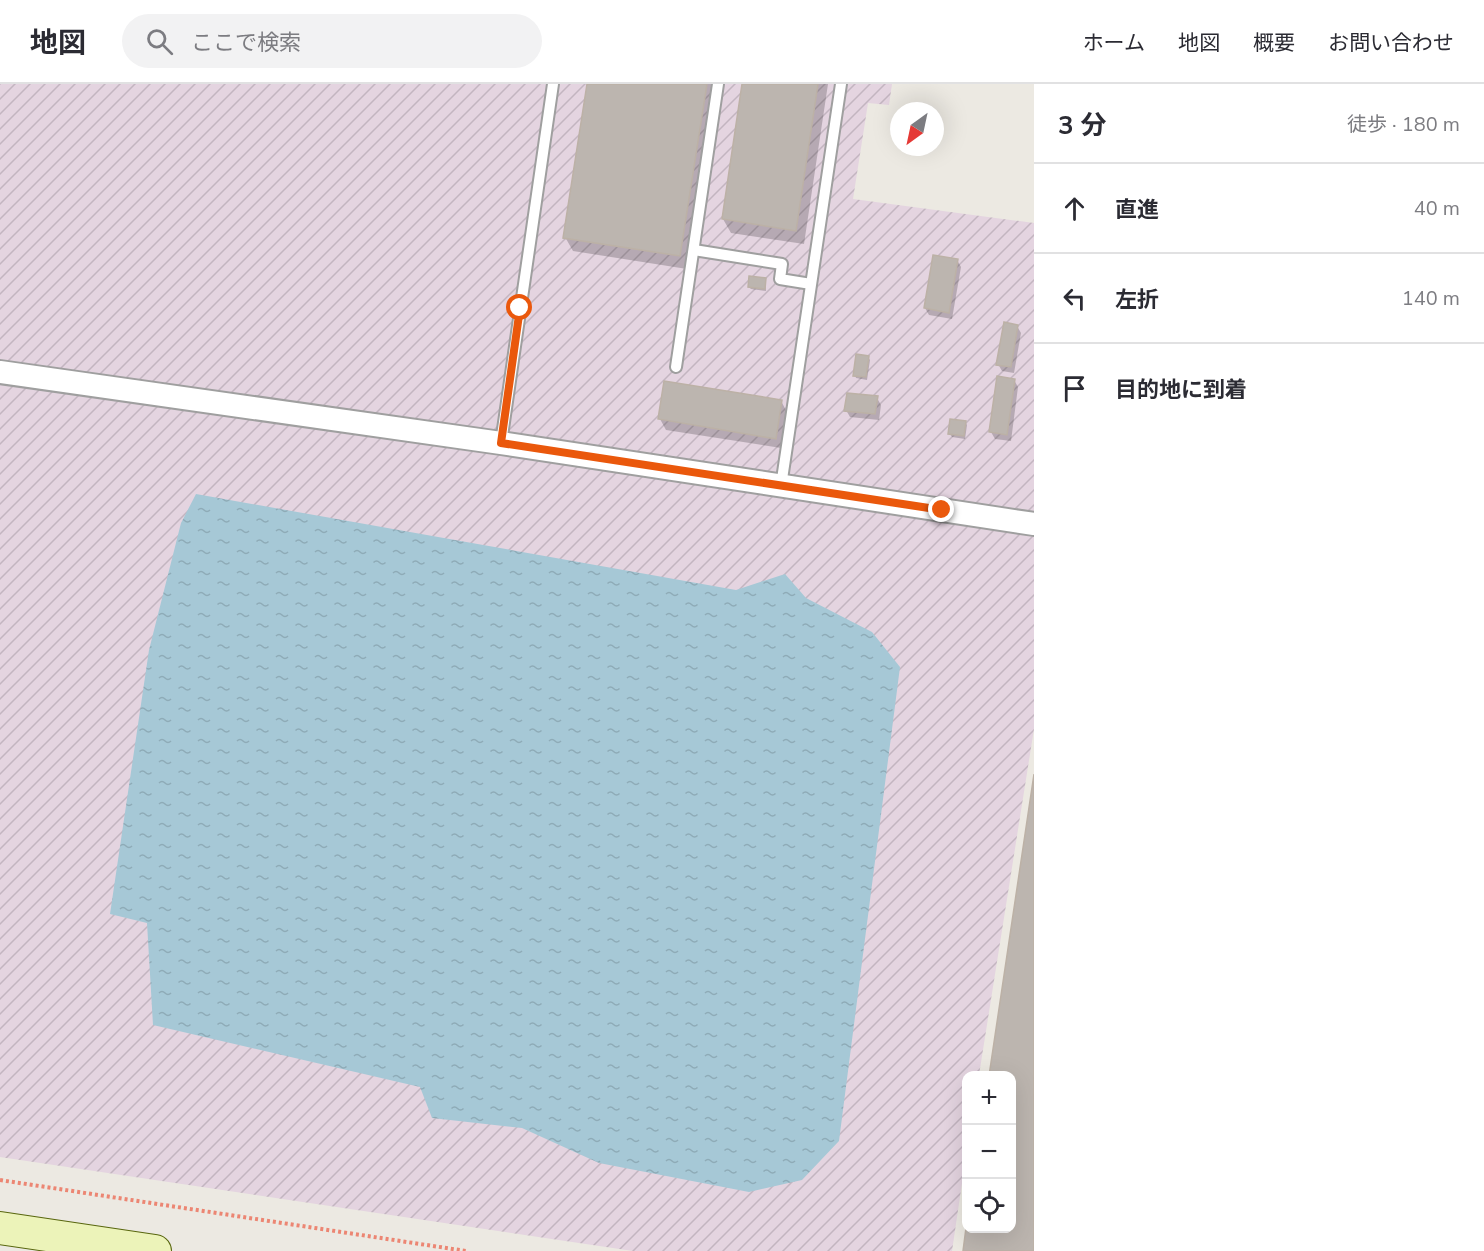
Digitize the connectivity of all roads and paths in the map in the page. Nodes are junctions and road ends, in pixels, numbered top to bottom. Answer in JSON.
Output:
{"nodes":[{"id":1,"x":553,"y":84,"type":"edge"},
{"id":2,"x":718,"y":84,"type":"edge"},
{"id":3,"x":841,"y":84,"type":"edge"},
{"id":4,"x":694,"y":250,"type":"junction"},
{"id":5,"x":811,"y":284,"type":"junction"},
{"id":6,"x":676,"y":367,"type":"dead end"},
{"id":7,"x":0,"y":372,"type":"edge"},
{"id":8,"x":501,"y":443,"type":"junction"},
{"id":9,"x":781,"y":486,"type":"junction"},
{"id":10,"x":1034,"y":524,"type":"edge"},
{"id":11,"x":0,"y":1180,"type":"edge"},
{"id":12,"x":0,"y":1228,"type":"edge"},
{"id":13,"x":155,"y":1251,"type":"edge"},
{"id":14,"x":466,"y":1251,"type":"edge"}],
"edges":[{"from":1,"to":8,"type":"lane"},
{"from":2,"to":4,"type":"lane"},
{"from":3,"to":5,"type":"lane"},
{"from":4,"to":5,"type":"lane"},
{"from":4,"to":6,"type":"lane"},
{"from":5,"to":9,"type":"lane"},
{"from":7,"to":8,"type":"street"},
{"from":8,"to":9,"type":"street"},
{"from":9,"to":10,"type":"street"},
{"from":11,"to":14,"type":"path"},
{"from":12,"to":13,"type":"main road"}]}
